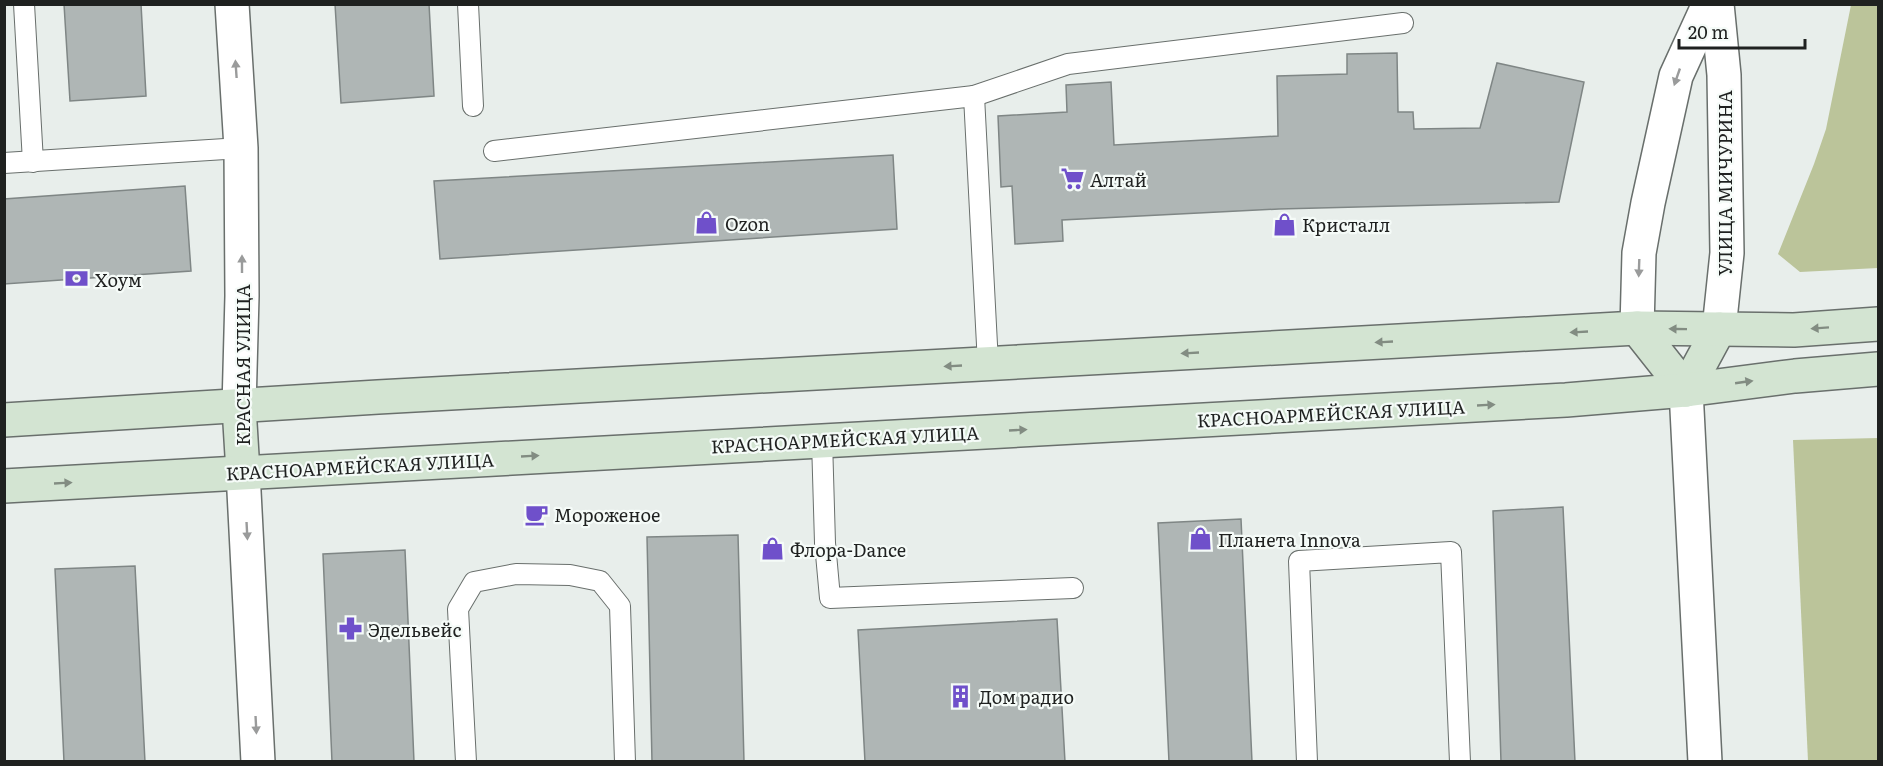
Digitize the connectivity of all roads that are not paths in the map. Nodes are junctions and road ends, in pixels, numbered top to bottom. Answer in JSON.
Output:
{"nodes":[{"id":1,"x":24,"y":4,"type":"edge"},
{"id":2,"x":232,"y":4,"type":"edge"},
{"id":3,"x":468,"y":4,"type":"edge"},
{"id":4,"x":1709,"y":4,"type":"edge"},
{"id":5,"x":1717,"y":4,"type":"edge"},
{"id":6,"x":1403,"y":23,"type":"dead end"},
{"id":7,"x":974,"y":96,"type":"junction"},
{"id":8,"x":473,"y":106,"type":"dead end"},
{"id":9,"x":241,"y":148,"type":"junction"},
{"id":10,"x":494,"y":152,"type":"dead end"},
{"id":11,"x":33,"y":162,"type":"junction"},
{"id":12,"x":4,"y":163,"type":"edge"},
{"id":13,"x":1878,"y":324,"type":"edge"},
{"id":14,"x":1638,"y":328,"type":"junction"},
{"id":15,"x":1719,"y":329,"type":"junction"},
{"id":16,"x":988,"y":364,"type":"junction"},
{"id":17,"x":1878,"y":369,"type":"edge"},
{"id":18,"x":1686,"y":390,"type":"junction"},
{"id":19,"x":239,"y":407,"type":"junction"},
{"id":20,"x":4,"y":420,"type":"edge"},
{"id":21,"x":822,"y":440,"type":"junction"},
{"id":22,"x":243,"y":472,"type":"junction"},
{"id":23,"x":4,"y":486,"type":"edge"},
{"id":24,"x":1073,"y":588,"type":"dead end"},
{"id":25,"x":258,"y":762,"type":"edge"},
{"id":26,"x":466,"y":762,"type":"edge"},
{"id":27,"x":625,"y":762,"type":"edge"},
{"id":28,"x":1307,"y":762,"type":"edge"},
{"id":29,"x":1460,"y":762,"type":"edge"},
{"id":30,"x":1705,"y":762,"type":"edge"}],
"edges":[{"from":1,"to":11,"type":"lane"},
{"from":9,"to":2,"type":"street","name":"КРАСНАЯ УЛИЦА","one_way":true},
{"from":3,"to":8,"type":"lane"},
{"from":4,"to":14,"type":"street","one_way":true},
{"from":5,"to":15,"type":"street","name":"УЛИЦА МИЧУРИНА"},
{"from":6,"to":7,"type":"lane"},
{"from":7,"to":10,"type":"lane"},
{"from":7,"to":16,"type":"lane"},
{"from":9,"to":11,"type":"lane"},
{"from":19,"to":9,"type":"street","name":"КРАСНАЯ УЛИЦА","one_way":true},
{"from":11,"to":12,"type":"lane"},
{"from":13,"to":15,"type":"main road","one_way":true},
{"from":15,"to":14,"type":"main road","one_way":true},
{"from":14,"to":16,"type":"main road","one_way":true},
{"from":14,"to":18,"type":"main road"},
{"from":15,"to":18,"type":"main road","name":"УЛИЦА МИЧУРИНА"},
{"from":16,"to":19,"type":"main road","one_way":true},
{"from":18,"to":17,"type":"main road","name":"КРАСНОАРМЕЙСКАЯ УЛИЦА","one_way":true},
{"from":21,"to":18,"type":"main road","name":"КРАСНОАРМЕЙСКАЯ УЛИЦА","one_way":true},
{"from":18,"to":30,"type":"street"},
{"from":19,"to":20,"type":"main road"},
{"from":19,"to":22,"type":"main road","name":"КРАСНАЯ УЛИЦА"},
{"from":22,"to":21,"type":"main road","name":"КРАСНОАРМЕЙСКАЯ УЛИЦА","one_way":true},
{"from":21,"to":24,"type":"lane"},
{"from":23,"to":22,"type":"main road","name":"КРАСНОАРМЕЙСКАЯ УЛИЦА","one_way":true},
{"from":22,"to":25,"type":"street","name":"КРАСНАЯ УЛИЦА","one_way":true},
{"from":26,"to":27,"type":"lane"},
{"from":28,"to":29,"type":"lane"}]}
